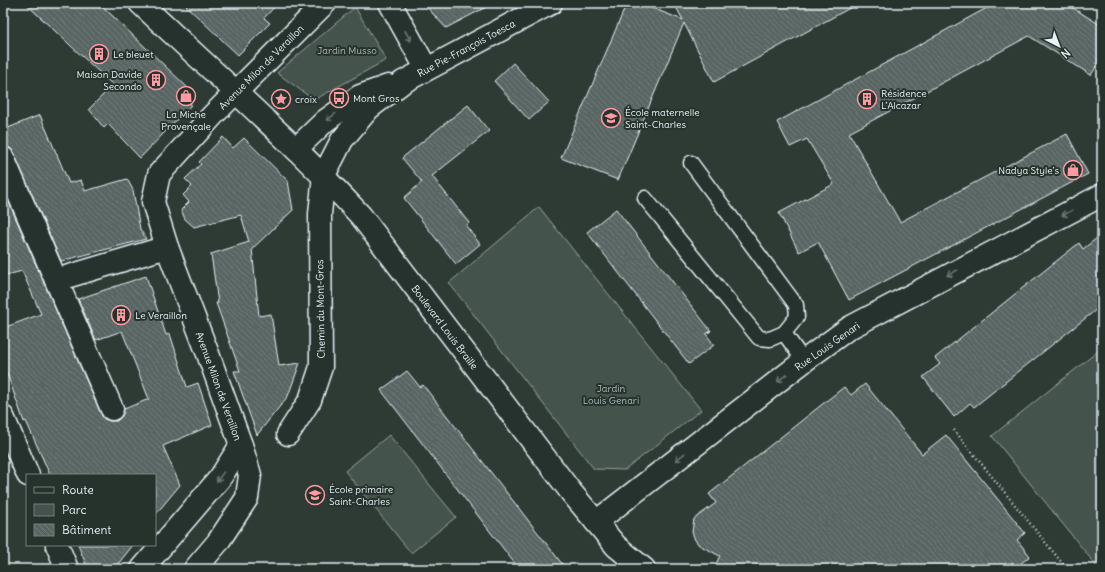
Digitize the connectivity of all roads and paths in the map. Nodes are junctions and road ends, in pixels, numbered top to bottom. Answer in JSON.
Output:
{"nodes":[{"id":1,"x":140,"y":3,"type":"edge"},
{"id":2,"x":325,"y":3,"type":"edge"},
{"id":3,"x":390,"y":3,"type":"edge"},
{"id":4,"x":551,"y":3,"type":"edge"},
{"id":5,"x":426,"y":68,"type":"junction"},
{"id":6,"x":403,"y":82,"type":"junction"},
{"id":7,"x":236,"y":93,"type":"junction"},
{"id":8,"x":296,"y":149,"type":"junction"},
{"id":9,"x":3,"y":158,"type":"edge"},
{"id":10,"x":691,"y":163,"type":"dead end"},
{"id":11,"x":324,"y":176,"type":"junction"},
{"id":12,"x":1102,"y":195,"type":"edge"},
{"id":13,"x":645,"y":198,"type":"dead end"},
{"id":14,"x":167,"y":247,"type":"junction"},
{"id":15,"x":56,"y":280,"type":"junction"},
{"id":16,"x":784,"y":333,"type":"junction"},
{"id":17,"x":804,"y":361,"type":"junction"},
{"id":18,"x":112,"y":410,"type":"dead end"},
{"id":19,"x":3,"y":417,"type":"edge"},
{"id":20,"x":954,"y":430,"type":"dead end"},
{"id":21,"x":288,"y":434,"type":"dead end"},
{"id":22,"x":241,"y":445,"type":"junction"},
{"id":23,"x":28,"y":474,"type":"edge"},
{"id":24,"x":596,"y":522,"type":"junction"},
{"id":25,"x":218,"y":542,"type":"junction"},
{"id":26,"x":57,"y":546,"type":"edge"},
{"id":27,"x":66,"y":569,"type":"edge"},
{"id":28,"x":142,"y":569,"type":"edge"},
{"id":29,"x":195,"y":569,"type":"edge"},
{"id":30,"x":217,"y":569,"type":"edge"},
{"id":31,"x":644,"y":569,"type":"edge"},
{"id":32,"x":1068,"y":569,"type":"edge"}],
"edges":[{"from":1,"to":7,"type":"street","name":"Boulevard Louis Braille"},
{"from":2,"to":7,"type":"street","name":"Avenue Milon de Veraillon"},
{"from":3,"to":5,"type":"street","one_way":true},
{"from":4,"to":5,"type":"street","name":"Rue Pie-François Toesca"},
{"from":5,"to":6,"type":"street","name":"Rue Pie-François Toesca"},
{"from":6,"to":8,"type":"street","one_way":true},
{"from":6,"to":11,"type":"street"},
{"from":7,"to":8,"type":"street","name":"Boulevard Louis Braille"},
{"from":7,"to":14,"type":"street","name":"Avenue Milon de Veraillon"},
{"from":8,"to":11,"type":"street","name":"Boulevard Louis Braille"},
{"from":9,"to":15,"type":"street"},
{"from":10,"to":16,"type":"lane"},
{"from":11,"to":21,"type":"street","name":"Chemin du Mont-Gros"},
{"from":11,"to":24,"type":"street","name":"Boulevard Louis Braille"},
{"from":12,"to":17,"type":"street","name":"Rue Louis Genari","one_way":true},
{"from":13,"to":16,"type":"lane"},
{"from":14,"to":15,"type":"street"},
{"from":14,"to":22,"type":"street","name":"Avenue Milon de Veraillon"},
{"from":15,"to":18,"type":"street"},
{"from":16,"to":17,"type":"lane"},
{"from":17,"to":24,"type":"street","name":"Rue Louis Genari","one_way":true},
{"from":19,"to":23,"type":"street"},
{"from":20,"to":32,"type":"path"},
{"from":22,"to":25,"type":"street"},
{"from":22,"to":28,"type":"street","name":"Avenue Milon de Veraillon","one_way":true},
{"from":24,"to":31,"type":"street","name":"Boulevard Louis Braille"},
{"from":25,"to":29,"type":"street"},
{"from":25,"to":30,"type":"street"},
{"from":26,"to":27,"type":"street"}]}
